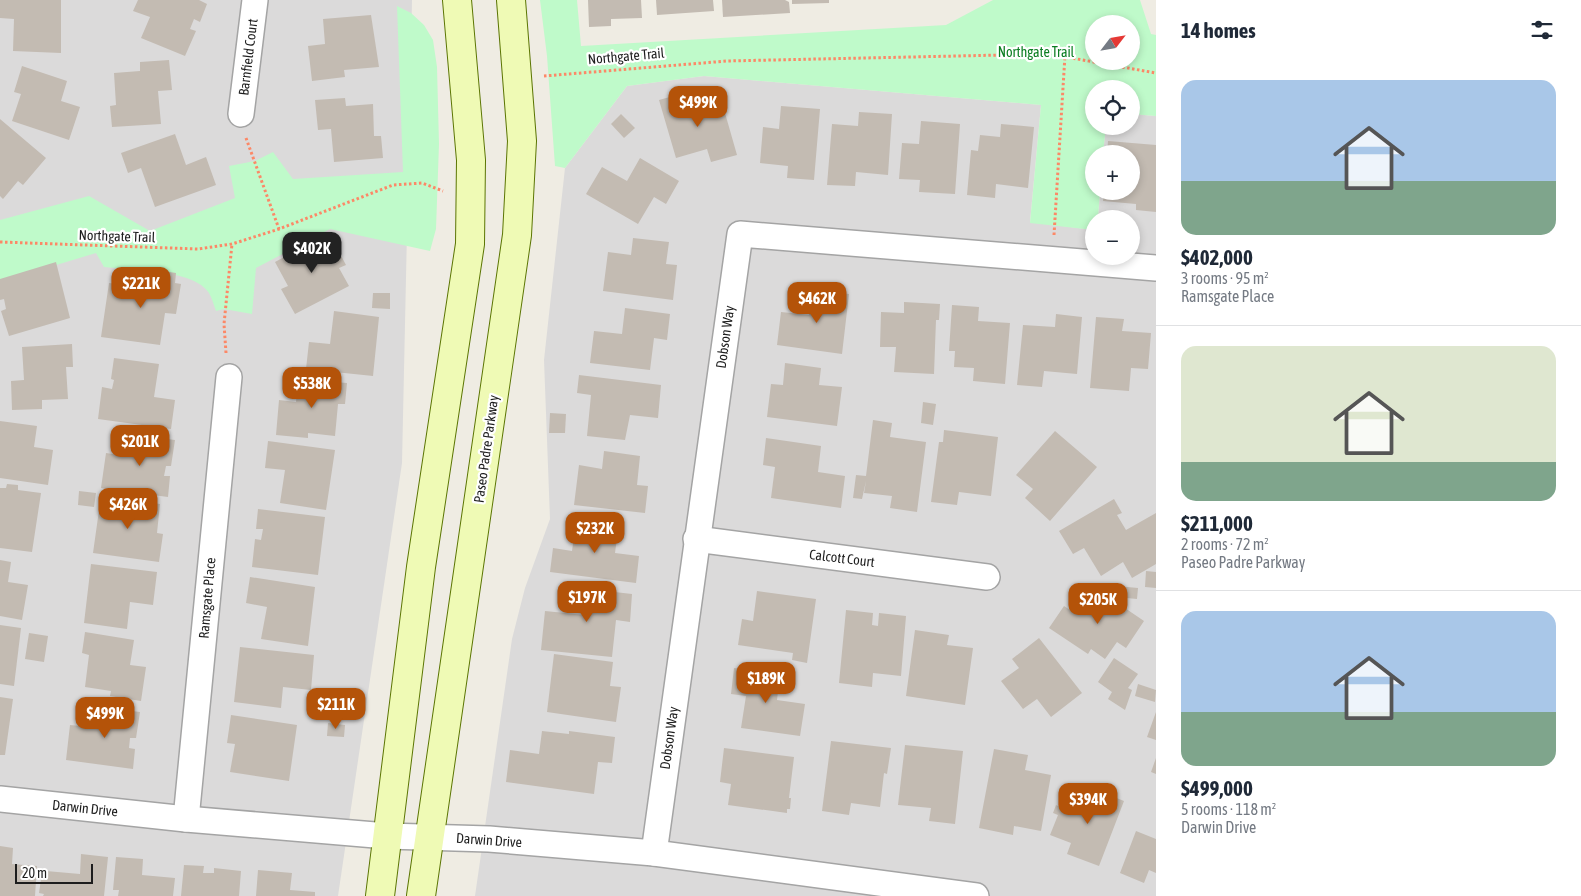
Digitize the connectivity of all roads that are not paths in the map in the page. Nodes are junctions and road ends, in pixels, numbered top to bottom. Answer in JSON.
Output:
{"nodes":[{"id":1,"x":255,"y":0,"type":"edge"},
{"id":2,"x":457,"y":0,"type":"edge"},
{"id":3,"x":511,"y":0,"type":"edge"},
{"id":4,"x":241,"y":114,"type":"road end"},
{"id":5,"x":1156,"y":268,"type":"edge"},
{"id":6,"x":228,"y":377,"type":"road end"},
{"id":7,"x":696,"y":539,"type":"junction"},
{"id":8,"x":988,"y":577,"type":"dead end"},
{"id":9,"x":0,"y":799,"type":"edge"},
{"id":10,"x":186,"y":819,"type":"junction"},
{"id":11,"x":387,"y":836,"type":"junction"},
{"id":12,"x":429,"y":836,"type":"junction"},
{"id":13,"x":654,"y":853,"type":"junction"},
{"id":14,"x":380,"y":896,"type":"edge"},
{"id":15,"x":421,"y":896,"type":"edge"},
{"id":16,"x":976,"y":896,"type":"edge"}],
"edges":[{"from":1,"to":4,"type":"street","name":"Barnfield Court"},
{"from":2,"to":11,"type":"main road"},
{"from":3,"to":12,"type":"main road","name":"Paseo Padre Parkway"},
{"from":5,"to":7,"type":"street","name":"Dobson Way"},
{"from":6,"to":10,"type":"street","name":"Ramsgate Place"},
{"from":7,"to":8,"type":"street","name":"Calcott Court"},
{"from":7,"to":13,"type":"street","name":"Dobson Way"},
{"from":9,"to":10,"type":"street","name":"Darwin Drive"},
{"from":10,"to":11,"type":"street","name":"Darwin Drive"},
{"from":11,"to":12,"type":"street","name":"Darwin Drive"},
{"from":11,"to":14,"type":"main road"},
{"from":12,"to":13,"type":"street","name":"Darwin Drive"},
{"from":12,"to":15,"type":"main road","name":"Paseo Padre Parkway"},
{"from":13,"to":16,"type":"street","name":"Darwin Drive"}]}
